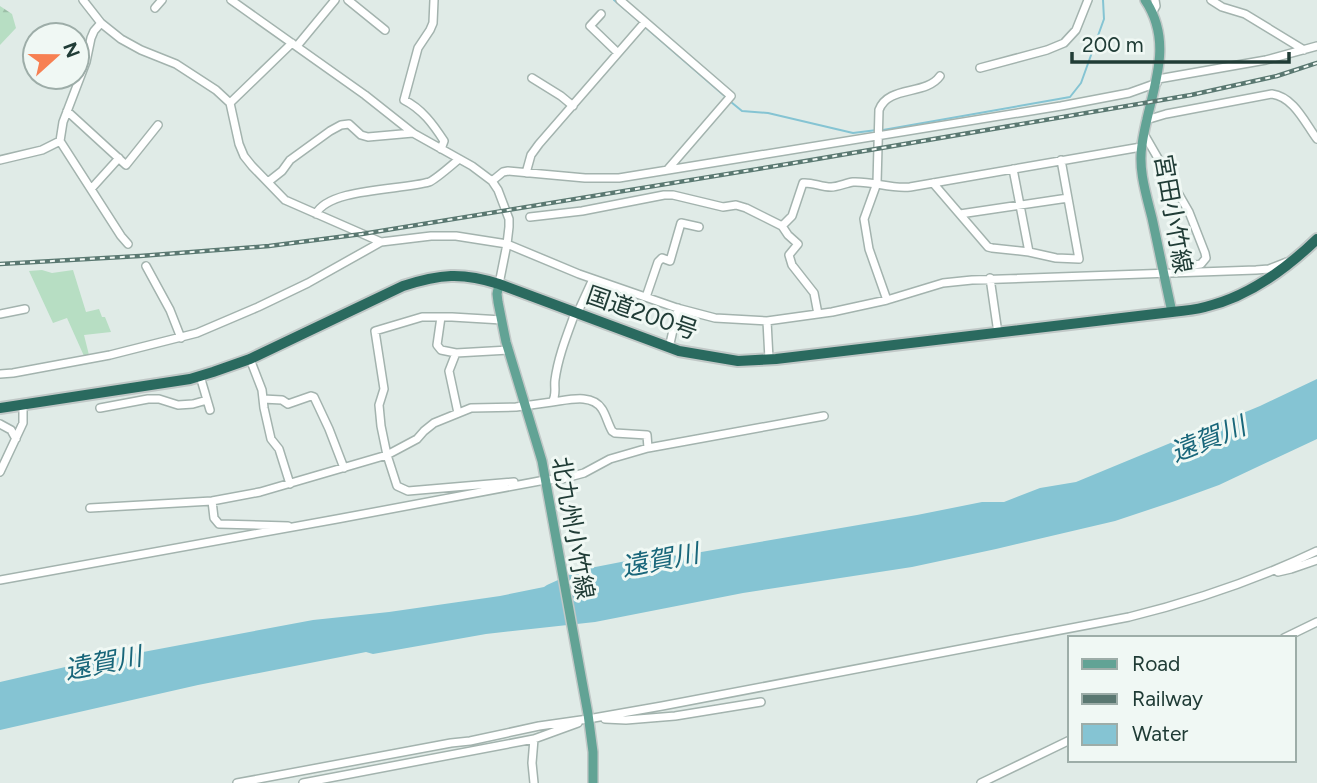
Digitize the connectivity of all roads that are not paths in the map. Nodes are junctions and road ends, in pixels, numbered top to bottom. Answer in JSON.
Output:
{"nodes":[{"id":1,"x":83,"y":0,"type":"edge"},
{"id":2,"x":162,"y":0,"type":"edge"},
{"id":3,"x":231,"y":0,"type":"edge"},
{"id":4,"x":335,"y":0,"type":"edge"},
{"id":5,"x":348,"y":0,"type":"edge"},
{"id":6,"x":434,"y":0,"type":"edge"},
{"id":7,"x":620,"y":0,"type":"edge"},
{"id":8,"x":1088,"y":0,"type":"edge"},
{"id":9,"x":1145,"y":0,"type":"edge"},
{"id":10,"x":1155,"y":0,"type":"edge"},
{"id":11,"x":1214,"y":1,"type":"edge"},
{"id":12,"x":155,"y":8,"type":"dead end"},
{"id":13,"x":1152,"y":13,"type":"junction"},
{"id":14,"x":601,"y":14,"type":"dead end"},
{"id":15,"x":645,"y":22,"type":"junction"},
{"id":16,"x":101,"y":23,"type":"junction"},
{"id":17,"x":386,"y":30,"type":"dead end"},
{"id":18,"x":294,"y":45,"type":"junction"},
{"id":19,"x":1317,"y":46,"type":"edge"},
{"id":20,"x":1304,"y":50,"type":"junction"},
{"id":21,"x":618,"y":53,"type":"junction"},
{"id":22,"x":980,"y":68,"type":"dead end"},
{"id":23,"x":940,"y":76,"type":"dead end"},
{"id":24,"x":532,"y":78,"type":"dead end"},
{"id":25,"x":1157,"y":81,"type":"junction"},
{"id":26,"x":230,"y":103,"type":"junction"},
{"id":27,"x":572,"y":106,"type":"junction"},
{"id":28,"x":67,"y":111,"type":"junction"},
{"id":29,"x":1146,"y":121,"type":"junction"},
{"id":30,"x":158,"y":125,"type":"dead end"},
{"id":31,"x":413,"y":133,"type":"junction"},
{"id":32,"x":1144,"y":134,"type":"junction"},
{"id":33,"x":878,"y":136,"type":"junction"},
{"id":34,"x":1317,"y":139,"type":"edge"},
{"id":35,"x":60,"y":141,"type":"junction"},
{"id":36,"x":1141,"y":146,"type":"junction"},
{"id":37,"x":441,"y":149,"type":"junction"},
{"id":38,"x":120,"y":159,"type":"junction"},
{"id":39,"x":459,"y":159,"type":"junction"},
{"id":40,"x":0,"y":160,"type":"edge"},
{"id":41,"x":1061,"y":160,"type":"junction"},
{"id":42,"x":1013,"y":169,"type":"junction"},
{"id":43,"x":668,"y":170,"type":"junction"},
{"id":44,"x":526,"y":173,"type":"junction"},
{"id":45,"x":492,"y":181,"type":"junction"},
{"id":46,"x":268,"y":182,"type":"junction"},
{"id":47,"x":933,"y":183,"type":"junction"},
{"id":48,"x":877,"y":184,"type":"junction"},
{"id":49,"x":91,"y":189,"type":"junction"},
{"id":50,"x":1068,"y":198,"type":"junction"},
{"id":51,"x":1020,"y":205,"type":"junction"},
{"id":52,"x":316,"y":214,"type":"junction"},
{"id":53,"x":960,"y":214,"type":"junction"},
{"id":54,"x":530,"y":217,"type":"dead end"},
{"id":55,"x":782,"y":226,"type":"junction"},
{"id":56,"x":699,"y":227,"type":"dead end"},
{"id":57,"x":1317,"y":239,"type":"edge"},
{"id":58,"x":381,"y":242,"type":"junction"},
{"id":59,"x":128,"y":244,"type":"dead end"},
{"id":60,"x":508,"y":244,"type":"junction"},
{"id":61,"x":1029,"y":252,"type":"junction"},
{"id":62,"x":1297,"y":257,"type":"junction"},
{"id":63,"x":146,"y":266,"type":"dead end"},
{"id":64,"x":1163,"y":271,"type":"junction"},
{"id":65,"x":990,"y":278,"type":"junction"},
{"id":66,"x":593,"y":279,"type":"junction"},
{"id":67,"x":499,"y":284,"type":"junction"},
{"id":68,"x":646,"y":297,"type":"junction"},
{"id":69,"x":887,"y":300,"type":"junction"},
{"id":70,"x":678,"y":308,"type":"junction"},
{"id":71,"x":25,"y":309,"type":"dead end"},
{"id":72,"x":1172,"y":312,"type":"junction"},
{"id":73,"x":0,"y":314,"type":"edge"},
{"id":74,"x":576,"y":314,"type":"junction"},
{"id":75,"x":818,"y":314,"type":"junction"},
{"id":76,"x":440,"y":317,"type":"junction"},
{"id":77,"x":502,"y":320,"type":"junction"},
{"id":78,"x":767,"y":320,"type":"junction"},
{"id":79,"x":998,"y":333,"type":"junction"},
{"id":80,"x":181,"y":338,"type":"junction"},
{"id":81,"x":669,"y":348,"type":"junction"},
{"id":82,"x":509,"y":349,"type":"junction"},
{"id":83,"x":456,"y":353,"type":"junction"},
{"id":84,"x":250,"y":359,"type":"junction"},
{"id":85,"x":769,"y":359,"type":"junction"},
{"id":86,"x":0,"y":374,"type":"edge"},
{"id":87,"x":200,"y":376,"type":"junction"},
{"id":88,"x":263,"y":398,"type":"junction"},
{"id":89,"x":207,"y":400,"type":"junction"},
{"id":90,"x":552,"y":402,"type":"junction"},
{"id":91,"x":23,"y":405,"type":"junction"},
{"id":92,"x":526,"y":405,"type":"junction"},
{"id":93,"x":0,"y":408,"type":"edge"},
{"id":94,"x":100,"y":408,"type":"dead end"},
{"id":95,"x":210,"y":410,"type":"dead end"},
{"id":96,"x":458,"y":413,"type":"junction"},
{"id":97,"x":824,"y":416,"type":"dead end"},
{"id":98,"x":0,"y":424,"type":"edge"},
{"id":99,"x":16,"y":439,"type":"junction"},
{"id":100,"x":648,"y":448,"type":"junction"},
{"id":101,"x":387,"y":456,"type":"junction"},
{"id":102,"x":344,"y":468,"type":"junction"},
{"id":103,"x":0,"y":472,"type":"edge"},
{"id":104,"x":543,"y":482,"type":"junction"},
{"id":105,"x":290,"y":484,"type":"junction"},
{"id":106,"x":212,"y":501,"type":"junction"},
{"id":107,"x":90,"y":508,"type":"dead end"},
{"id":108,"x":297,"y":527,"type":"junction"},
{"id":109,"x":1317,"y":551,"type":"edge"},
{"id":110,"x":1317,"y":560,"type":"edge"},
{"id":111,"x":1265,"y":574,"type":"junction"},
{"id":112,"x":0,"y":580,"type":"edge"},
{"id":113,"x":1317,"y":622,"type":"edge"},
{"id":114,"x":1288,"y":636,"type":"edge"},
{"id":115,"x":761,"y":702,"type":"dead end"},
{"id":116,"x":591,"y":717,"type":"junction"},
{"id":117,"x":534,"y":739,"type":"junction"},
{"id":118,"x":1068,"y":741,"type":"edge"},
{"id":119,"x":237,"y":783,"type":"edge"},
{"id":120,"x":303,"y":783,"type":"edge"},
{"id":121,"x":534,"y":783,"type":"edge"},
{"id":122,"x":593,"y":783,"type":"edge"},
{"id":123,"x":981,"y":783,"type":"edge"}],
"edges":[{"from":1,"to":16,"type":"street"},
{"from":2,"to":12,"type":"street"},
{"from":3,"to":18,"type":"street"},
{"from":4,"to":18,"type":"street"},
{"from":5,"to":17,"type":"street"},
{"from":6,"to":37,"type":"street"},
{"from":7,"to":15,"type":"street"},
{"from":8,"to":22,"type":"street"},
{"from":9,"to":13,"type":"main road","name":"宮田小竹線"},
{"from":10,"to":13,"type":"street"},
{"from":11,"to":20,"type":"street"},
{"from":13,"to":25,"type":"main road","name":"宮田小竹線"},
{"from":14,"to":21,"type":"street"},
{"from":15,"to":21,"type":"street"},
{"from":15,"to":43,"type":"street"},
{"from":16,"to":26,"type":"street"},
{"from":16,"to":28,"type":"street"},
{"from":18,"to":26,"type":"street"},
{"from":18,"to":31,"type":"street"},
{"from":19,"to":20,"type":"street"},
{"from":20,"to":25,"type":"street"},
{"from":21,"to":27,"type":"street"},
{"from":23,"to":33,"type":"street"},
{"from":24,"to":27,"type":"street"},
{"from":25,"to":29,"type":"main road","name":"宮田小竹線"},
{"from":25,"to":33,"type":"street"},
{"from":26,"to":46,"type":"street"},
{"from":27,"to":44,"type":"street"},
{"from":28,"to":35,"type":"street"},
{"from":28,"to":38,"type":"street"},
{"from":29,"to":32,"type":"main road","name":"宮田小竹線"},
{"from":29,"to":34,"type":"street"},
{"from":30,"to":38,"type":"street"},
{"from":31,"to":37,"type":"street"},
{"from":31,"to":46,"type":"street"},
{"from":32,"to":36,"type":"main road","name":"宮田小竹線"},
{"from":32,"to":64,"type":"street"},
{"from":33,"to":43,"type":"street"},
{"from":33,"to":48,"type":"street"},
{"from":35,"to":40,"type":"street"},
{"from":35,"to":49,"type":"street"},
{"from":36,"to":41,"type":"street"},
{"from":36,"to":64,"type":"main road","name":"宮田小竹線"},
{"from":37,"to":39,"type":"street"},
{"from":38,"to":49,"type":"street"},
{"from":39,"to":45,"type":"street"},
{"from":39,"to":52,"type":"street"},
{"from":41,"to":42,"type":"street"},
{"from":41,"to":50,"type":"street"},
{"from":42,"to":47,"type":"street"},
{"from":42,"to":51,"type":"street"},
{"from":43,"to":44,"type":"street"},
{"from":44,"to":45,"type":"street"},
{"from":45,"to":60,"type":"street"},
{"from":46,"to":52,"type":"street"},
{"from":47,"to":48,"type":"street"},
{"from":47,"to":53,"type":"street"},
{"from":48,"to":55,"type":"street"},
{"from":48,"to":69,"type":"street"},
{"from":49,"to":59,"type":"street"},
{"from":50,"to":51,"type":"street"},
{"from":50,"to":61,"type":"street"},
{"from":51,"to":53,"type":"street"},
{"from":51,"to":61,"type":"street"},
{"from":52,"to":58,"type":"street"},
{"from":53,"to":61,"type":"street"},
{"from":54,"to":55,"type":"street"},
{"from":55,"to":75,"type":"street"},
{"from":56,"to":68,"type":"street"},
{"from":57,"to":62,"type":"highway","name":"国道200号"},
{"from":58,"to":60,"type":"street"},
{"from":58,"to":80,"type":"street"},
{"from":60,"to":66,"type":"street"},
{"from":60,"to":67,"type":"street"},
{"from":62,"to":64,"type":"street"},
{"from":62,"to":72,"type":"highway","name":"国道200号"},
{"from":63,"to":80,"type":"street"},
{"from":64,"to":65,"type":"street"},
{"from":64,"to":72,"type":"main road","name":"宮田小竹線"},
{"from":65,"to":69,"type":"street"},
{"from":65,"to":79,"type":"street"},
{"from":66,"to":68,"type":"street"},
{"from":66,"to":74,"type":"street"},
{"from":67,"to":74,"type":"highway","name":"国道200号"},
{"from":67,"to":77,"type":"main road","name":"北九州小竹線"},
{"from":67,"to":84,"type":"highway","name":"国道200号"},
{"from":68,"to":70,"type":"street"},
{"from":69,"to":75,"type":"street"},
{"from":70,"to":78,"type":"street"},
{"from":70,"to":81,"type":"street"},
{"from":71,"to":73,"type":"street"},
{"from":72,"to":79,"type":"highway","name":"国道200号"},
{"from":74,"to":81,"type":"highway","name":"国道200号"},
{"from":74,"to":90,"type":"street"},
{"from":75,"to":78,"type":"street"},
{"from":76,"to":77,"type":"street"},
{"from":76,"to":83,"type":"street"},
{"from":76,"to":101,"type":"street"},
{"from":77,"to":82,"type":"main road","name":"北九州小竹線"},
{"from":78,"to":85,"type":"street"},
{"from":79,"to":85,"type":"highway","name":"国道200号"},
{"from":80,"to":86,"type":"street"},
{"from":81,"to":85,"type":"highway","name":"国道200号"},
{"from":82,"to":83,"type":"street"},
{"from":82,"to":92,"type":"main road","name":"北九州小竹線"},
{"from":83,"to":96,"type":"street"},
{"from":84,"to":87,"type":"highway","name":"国道200号"},
{"from":84,"to":88,"type":"street"},
{"from":87,"to":89,"type":"street"},
{"from":87,"to":91,"type":"highway","name":"国道200号"},
{"from":88,"to":102,"type":"street"},
{"from":88,"to":105,"type":"street"},
{"from":89,"to":94,"type":"street"},
{"from":89,"to":95,"type":"street"},
{"from":90,"to":92,"type":"street"},
{"from":90,"to":100,"type":"street"},
{"from":91,"to":93,"type":"highway","name":"国道200号"},
{"from":91,"to":99,"type":"street"},
{"from":92,"to":96,"type":"street"},
{"from":92,"to":104,"type":"main road","name":"北九州小竹線"},
{"from":96,"to":101,"type":"street"},
{"from":97,"to":100,"type":"street"},
{"from":98,"to":99,"type":"street"},
{"from":99,"to":103,"type":"street"},
{"from":100,"to":104,"type":"street"},
{"from":101,"to":102,"type":"street"},
{"from":101,"to":104,"type":"street"},
{"from":102,"to":105,"type":"street"},
{"from":104,"to":108,"type":"street"},
{"from":104,"to":116,"type":"main road","name":"北九州小竹線"},
{"from":105,"to":106,"type":"street"},
{"from":106,"to":107,"type":"street"},
{"from":106,"to":108,"type":"street"},
{"from":108,"to":112,"type":"street"},
{"from":109,"to":111,"type":"street"},
{"from":110,"to":111,"type":"street"},
{"from":111,"to":116,"type":"street"},
{"from":113,"to":114,"type":"street"},
{"from":115,"to":116,"type":"street"},
{"from":116,"to":117,"type":"street"},
{"from":116,"to":119,"type":"street"},
{"from":116,"to":122,"type":"main road","name":"北九州小竹線"},
{"from":117,"to":120,"type":"street"},
{"from":117,"to":121,"type":"street"},
{"from":118,"to":123,"type":"street"}]}
